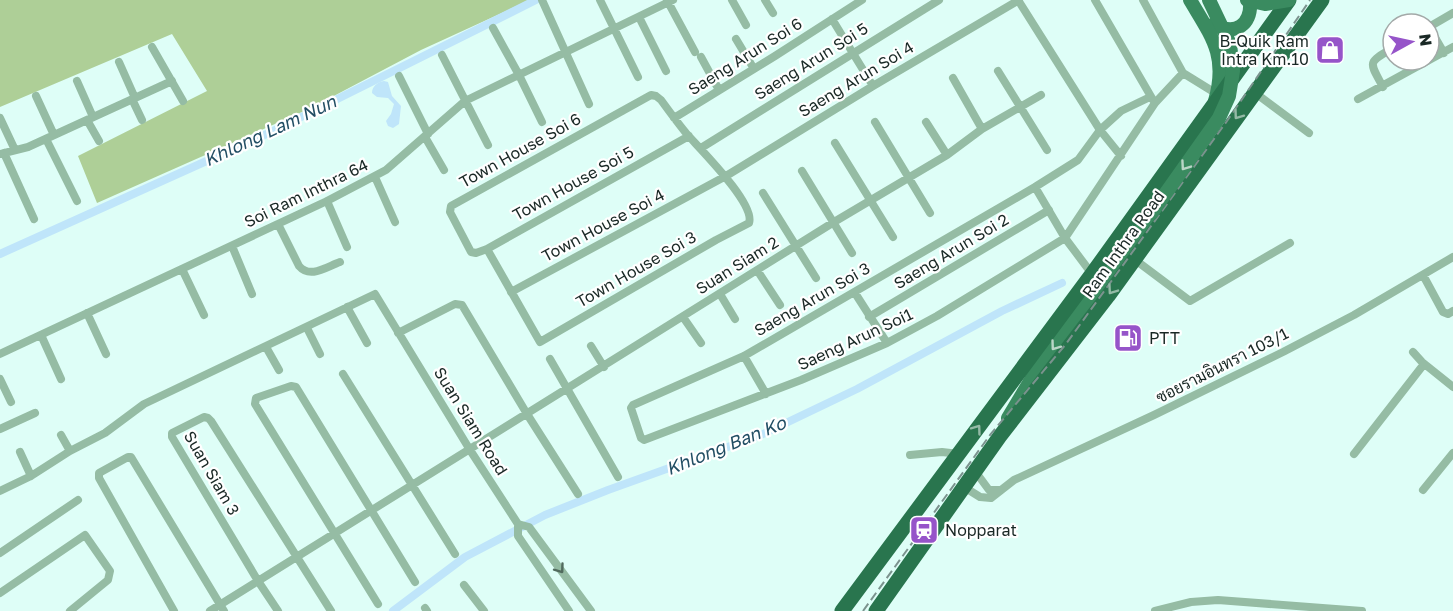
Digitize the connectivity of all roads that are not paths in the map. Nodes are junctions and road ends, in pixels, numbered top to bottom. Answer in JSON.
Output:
{"nodes":[{"id":1,"x":542,"y":0,"type":"edge"},
{"id":2,"x":600,"y":0,"type":"edge"},
{"id":3,"x":732,"y":0,"type":"edge"},
{"id":4,"x":765,"y":0,"type":"edge"},
{"id":5,"x":862,"y":0,"type":"edge"},
{"id":6,"x":939,"y":0,"type":"edge"},
{"id":7,"x":1018,"y":0,"type":"edge"},
{"id":8,"x":1095,"y":0,"type":"edge"},
{"id":9,"x":1143,"y":0,"type":"edge"},
{"id":10,"x":1190,"y":0,"type":"edge"},
{"id":11,"x":1209,"y":0,"type":"edge"},
{"id":12,"x":1249,"y":0,"type":"edge"},
{"id":13,"x":1289,"y":0,"type":"edge"},
{"id":14,"x":1322,"y":0,"type":"edge"},
{"id":15,"x":670,"y":1,"type":"edge"},
{"id":16,"x":773,"y":13,"type":"dead end"},
{"id":17,"x":1198,"y":14,"type":"junction"},
{"id":18,"x":639,"y":17,"type":"junction"},
{"id":19,"x":832,"y":19,"type":"junction"},
{"id":20,"x":1272,"y":24,"type":"junction"},
{"id":21,"x":746,"y":25,"type":"dead end"},
{"id":22,"x":494,"y":28,"type":"dead end"},
{"id":23,"x":614,"y":28,"type":"junction"},
{"id":24,"x":736,"y":39,"type":"dead end"},
{"id":25,"x":1293,"y":39,"type":"junction"},
{"id":26,"x":152,"y":47,"type":"dead end"},
{"id":27,"x":1450,"y":51,"type":"edge"},
{"id":28,"x":566,"y":52,"type":"junction"},
{"id":29,"x":1251,"y":52,"type":"junction"},
{"id":30,"x":852,"y":53,"type":"junction"},
{"id":31,"x":442,"y":55,"type":"dead end"},
{"id":32,"x":1381,"y":55,"type":"edge"},
{"id":33,"x":119,"y":62,"type":"dead end"},
{"id":34,"x":1272,"y":68,"type":"junction"},
{"id":35,"x":754,"y":69,"type":"junction"},
{"id":36,"x":666,"y":71,"type":"dead end"},
{"id":37,"x":998,"y":71,"type":"dead end"},
{"id":38,"x":1183,"y":74,"type":"junction"},
{"id":39,"x":519,"y":75,"type":"junction"},
{"id":40,"x":399,"y":76,"type":"dead end"},
{"id":41,"x":638,"y":77,"type":"dead end"},
{"id":42,"x":954,"y":78,"type":"dead end"},
{"id":43,"x":77,"y":81,"type":"dead end"},
{"id":44,"x":172,"y":81,"type":"junction"},
{"id":45,"x":873,"y":86,"type":"junction"},
{"id":46,"x":1383,"y":87,"type":"junction"},
{"id":47,"x":719,"y":90,"type":"junction"},
{"id":48,"x":1254,"y":92,"type":"junction"},
{"id":49,"x":1041,"y":95,"type":"dead end"},
{"id":50,"x":36,"y":96,"type":"dead end"},
{"id":51,"x":133,"y":98,"type":"junction"},
{"id":52,"x":1216,"y":98,"type":"junction"},
{"id":53,"x":1358,"y":99,"type":"dead end"},
{"id":54,"x":465,"y":100,"type":"junction"},
{"id":55,"x":1153,"y":100,"type":"junction"},
{"id":56,"x":183,"y":101,"type":"dead end"},
{"id":57,"x":589,"y":104,"type":"dead end"},
{"id":58,"x":1020,"y":108,"type":"junction"},
{"id":59,"x":0,"y":118,"type":"edge"},
{"id":60,"x":90,"y":118,"type":"junction"},
{"id":61,"x":674,"y":118,"type":"junction"},
{"id":62,"x":1202,"y":119,"type":"junction"},
{"id":63,"x":142,"y":120,"type":"dead end"},
{"id":64,"x":875,"y":122,"type":"dead end"},
{"id":65,"x":926,"y":122,"type":"dead end"},
{"id":66,"x":542,"y":123,"type":"dead end"},
{"id":67,"x":982,"y":129,"type":"junction"},
{"id":68,"x":1101,"y":130,"type":"junction"},
{"id":69,"x":1309,"y":134,"type":"dead end"},
{"id":70,"x":427,"y":135,"type":"junction"},
{"id":71,"x":688,"y":136,"type":"junction"},
{"id":72,"x":50,"y":137,"type":"junction"},
{"id":73,"x":1220,"y":140,"type":"junction"},
{"id":74,"x":99,"y":141,"type":"dead end"},
{"id":75,"x":834,"y":142,"type":"dead end"},
{"id":76,"x":488,"y":145,"type":"dead end"},
{"id":77,"x":701,"y":148,"type":"junction"},
{"id":78,"x":15,"y":150,"type":"junction"},
{"id":79,"x":1047,"y":150,"type":"dead end"},
{"id":80,"x":2,"y":153,"type":"edge"},
{"id":81,"x":947,"y":155,"type":"junction"},
{"id":82,"x":1121,"y":156,"type":"junction"},
{"id":83,"x":444,"y":170,"type":"dead end"},
{"id":84,"x":802,"y":171,"type":"dead end"},
{"id":85,"x":726,"y":176,"type":"junction"},
{"id":86,"x":375,"y":177,"type":"junction"},
{"id":87,"x":910,"y":178,"type":"junction"},
{"id":88,"x":710,"y":185,"type":"joint"},
{"id":89,"x":1035,"y":187,"type":"junction"},
{"id":90,"x":763,"y":193,"type":"dead end"},
{"id":91,"x":77,"y":201,"type":"dead end"},
{"id":92,"x":327,"y":201,"type":"junction"},
{"id":93,"x":870,"y":201,"type":"junction"},
{"id":94,"x":1049,"y":210,"type":"junction"},
{"id":95,"x":930,"y":213,"type":"dead end"},
{"id":96,"x":34,"y":219,"type":"dead end"},
{"id":97,"x":395,"y":222,"type":"dead end"},
{"id":98,"x":834,"y":222,"type":"junction"},
{"id":99,"x":278,"y":224,"type":"junction"},
{"id":100,"x":894,"y":237,"type":"dead end"},
{"id":101,"x":1065,"y":238,"type":"junction"},
{"id":102,"x":1290,"y":243,"type":"dead end"},
{"id":103,"x":232,"y":246,"type":"junction"},
{"id":104,"x":796,"y":246,"type":"junction"},
{"id":105,"x":347,"y":247,"type":"dead end"},
{"id":106,"x":487,"y":249,"type":"junction"},
{"id":107,"x":471,"y":252,"type":"joint"},
{"id":108,"x":852,"y":253,"type":"dead end"},
{"id":109,"x":1453,"y":257,"type":"edge"},
{"id":110,"x":1134,"y":259,"type":"junction"},
{"id":111,"x":340,"y":262,"type":"dead end"},
{"id":112,"x":182,"y":269,"type":"junction"},
{"id":113,"x":757,"y":270,"type":"junction"},
{"id":114,"x":1092,"y":274,"type":"junction"},
{"id":115,"x":1423,"y":275,"type":"junction"},
{"id":116,"x":816,"y":278,"type":"dead end"},
{"id":117,"x":511,"y":292,"type":"junction"},
{"id":118,"x":855,"y":293,"type":"junction"},
{"id":119,"x":252,"y":294,"type":"dead end"},
{"id":120,"x":720,"y":294,"type":"junction"},
{"id":121,"x":780,"y":305,"type":"dead end"},
{"id":122,"x":347,"y":307,"type":"junction"},
{"id":123,"x":1453,"y":311,"type":"edge"},
{"id":124,"x":87,"y":313,"type":"junction"},
{"id":125,"x":204,"y":315,"type":"dead end"},
{"id":126,"x":683,"y":317,"type":"junction"},
{"id":127,"x":869,"y":317,"type":"junction"},
{"id":128,"x":735,"y":320,"type":"dead end"},
{"id":129,"x":307,"y":328,"type":"junction"},
{"id":130,"x":398,"y":333,"type":"junction"},
{"id":131,"x":40,"y":335,"type":"junction"},
{"id":132,"x":368,"y":343,"type":"dead end"},
{"id":133,"x":701,"y":343,"type":"dead end"},
{"id":134,"x":887,"y":343,"type":"junction"},
{"id":135,"x":591,"y":346,"type":"dead end"},
{"id":136,"x":266,"y":347,"type":"junction"},
{"id":137,"x":1413,"y":352,"type":"dead end"},
{"id":138,"x":0,"y":354,"type":"edge"},
{"id":139,"x":106,"y":354,"type":"dead end"},
{"id":140,"x":320,"y":354,"type":"dead end"},
{"id":141,"x":744,"y":356,"type":"junction"},
{"id":142,"x":550,"y":359,"type":"dead end"},
{"id":143,"x":1424,"y":364,"type":"junction"},
{"id":144,"x":603,"y":367,"type":"junction"},
{"id":145,"x":279,"y":370,"type":"dead end"},
{"id":146,"x":343,"y":374,"type":"dead end"},
{"id":147,"x":0,"y":379,"type":"edge"},
{"id":148,"x":61,"y":379,"type":"dead end"},
{"id":149,"x":1453,"y":387,"type":"edge"},
{"id":150,"x":568,"y":389,"type":"junction"},
{"id":151,"x":766,"y":394,"type":"junction"},
{"id":152,"x":11,"y":402,"type":"dead end"},
{"id":153,"x":35,"y":413,"type":"dead end"},
{"id":154,"x":527,"y":414,"type":"junction"},
{"id":155,"x":0,"y":429,"type":"edge"},
{"id":156,"x":61,"y":435,"type":"dead end"},
{"id":157,"x":1000,"y":436,"type":"junction"},
{"id":158,"x":644,"y":440,"type":"joint"},
{"id":159,"x":470,"y":450,"type":"junction"},
{"id":160,"x":70,"y":451,"type":"junction"},
{"id":161,"x":20,"y":452,"type":"dead end"},
{"id":162,"x":1453,"y":453,"type":"edge"},
{"id":163,"x":910,"y":454,"type":"dead end"},
{"id":164,"x":959,"y":454,"type":"junction"},
{"id":165,"x":1354,"y":454,"type":"dead end"},
{"id":166,"x":975,"y":471,"type":"junction"},
{"id":167,"x":31,"y":476,"type":"junction"},
{"id":168,"x":618,"y":477,"type":"dead end"},
{"id":169,"x":411,"y":485,"type":"junction"},
{"id":170,"x":964,"y":487,"type":"junction"},
{"id":171,"x":1000,"y":490,"type":"junction"},
{"id":172,"x":1423,"y":490,"type":"dead end"},
{"id":173,"x":0,"y":491,"type":"edge"},
{"id":174,"x":930,"y":493,"type":"junction"},
{"id":175,"x":578,"y":494,"type":"dead end"},
{"id":176,"x":78,"y":500,"type":"dead end"},
{"id":177,"x":371,"y":510,"type":"junction"},
{"id":178,"x":519,"y":524,"type":"junction"},
{"id":179,"x":334,"y":534,"type":"junction"},
{"id":180,"x":0,"y":553,"type":"edge"},
{"id":181,"x":455,"y":554,"type":"dead end"},
{"id":182,"x":297,"y":558,"type":"junction"},
{"id":183,"x":258,"y":581,"type":"junction"},
{"id":184,"x":415,"y":582,"type":"dead end"},
{"id":185,"x":464,"y":585,"type":"dead end"},
{"id":186,"x":0,"y":593,"type":"edge"},
{"id":187,"x":378,"y":604,"type":"dead end"},
{"id":188,"x":866,"y":607,"type":"edge"},
{"id":189,"x":222,"y":608,"type":"edge"},
{"id":190,"x":70,"y":611,"type":"edge"},
{"id":191,"x":174,"y":611,"type":"edge"},
{"id":192,"x":210,"y":611,"type":"edge"},
{"id":193,"x":278,"y":611,"type":"edge"},
{"id":194,"x":331,"y":611,"type":"edge"},
{"id":195,"x":484,"y":611,"type":"edge"},
{"id":196,"x":569,"y":611,"type":"edge"},
{"id":197,"x":591,"y":611,"type":"edge"},
{"id":198,"x":842,"y":611,"type":"edge"},
{"id":199,"x":1155,"y":611,"type":"edge"},
{"id":200,"x":1359,"y":611,"type":"edge"}],
"edges":[{"from":1,"to":28,"type":"street"},
{"from":2,"to":23,"type":"street"},
{"from":3,"to":21,"type":"street"},
{"from":4,"to":16,"type":"street"},
{"from":5,"to":19,"type":"street","name":"Saeng Arun Soi 6"},
{"from":6,"to":30,"type":"street","name":"Saeng Arun Soi 5"},
{"from":7,"to":45,"type":"street","name":"Saeng Arun Soi 4"},
{"from":7,"to":68,"type":"street"},
{"from":8,"to":55,"type":"street"},
{"from":9,"to":38,"type":"street"},
{"from":10,"to":17,"type":"main road"},
{"from":11,"to":157,"type":"main road","one_way":true,"bridge":true},
{"from":12,"to":13,"type":"main road","bridge":true},
{"from":12,"to":17,"type":"main road"},
{"from":13,"to":20,"type":"highway","name":"Ram Inthra Road"},
{"from":14,"to":25,"type":"highway","name":"Ram Inthra Road"},
{"from":15,"to":18,"type":"street","name":"Soi Ram Inthra 64"},
{"from":15,"to":47,"type":"street"},
{"from":17,"to":52,"type":"main road"},
{"from":18,"to":23,"type":"street","name":"Soi Ram Inthra 64"},
{"from":18,"to":36,"type":"street"},
{"from":19,"to":30,"type":"street"},
{"from":19,"to":35,"type":"street","name":"Saeng Arun Soi 6"},
{"from":20,"to":25,"type":"highway"},
{"from":20,"to":29,"type":"highway","name":"Ram Inthra Road"},
{"from":22,"to":39,"type":"street"},
{"from":23,"to":28,"type":"street","name":"Soi Ram Inthra 64"},
{"from":23,"to":41,"type":"street"},
{"from":24,"to":35,"type":"street"},
{"from":25,"to":34,"type":"highway","name":"Ram Inthra Road"},
{"from":26,"to":44,"type":"street"},
{"from":27,"to":46,"type":"street"},
{"from":28,"to":39,"type":"street","name":"Soi Ram Inthra 64"},
{"from":28,"to":57,"type":"street"},
{"from":29,"to":34,"type":"highway"},
{"from":29,"to":52,"type":"highway","name":"Ram Inthra Road"},
{"from":30,"to":45,"type":"street"},
{"from":30,"to":77,"type":"street","name":"Saeng Arun Soi 5"},
{"from":31,"to":54,"type":"street"},
{"from":32,"to":46,"type":"street"},
{"from":33,"to":51,"type":"street"},
{"from":34,"to":48,"type":"highway","name":"Ram Inthra Road"},
{"from":35,"to":47,"type":"street","name":"Saeng Arun Soi 6"},
{"from":37,"to":58,"type":"street"},
{"from":38,"to":52,"type":"street"},
{"from":38,"to":55,"type":"street"},
{"from":39,"to":54,"type":"street","name":"Soi Ram Inthra 64"},
{"from":39,"to":66,"type":"street"},
{"from":40,"to":70,"type":"street"},
{"from":42,"to":67,"type":"street"},
{"from":43,"to":60,"type":"street"},
{"from":44,"to":51,"type":"street"},
{"from":44,"to":56,"type":"street"},
{"from":45,"to":85,"type":"street","name":"Saeng Arun Soi 4"},
{"from":46,"to":53,"type":"street"},
{"from":47,"to":61,"type":"street","name":"Saeng Arun Soi 6"},
{"from":48,"to":69,"type":"street"},
{"from":48,"to":73,"type":"highway","name":"Ram Inthra Road","one_way":true},
{"from":49,"to":58,"type":"street","name":"Suan Siam 2"},
{"from":50,"to":72,"type":"street"},
{"from":51,"to":60,"type":"street"},
{"from":51,"to":63,"type":"street"},
{"from":52,"to":62,"type":"highway","name":"Ram Inthra Road"},
{"from":54,"to":70,"type":"street","name":"Soi Ram Inthra 64"},
{"from":54,"to":76,"type":"street"},
{"from":55,"to":68,"type":"street","name":"Saeng Arun Soi 3"},
{"from":55,"to":82,"type":"street"},
{"from":58,"to":67,"type":"street","name":"Suan Siam 2"},
{"from":58,"to":79,"type":"street"},
{"from":59,"to":78,"type":"street"},
{"from":60,"to":72,"type":"street"},
{"from":60,"to":74,"type":"street"},
{"from":61,"to":71,"type":"street"},
{"from":61,"to":107,"type":"street","name":"Town House Soi 6"},
{"from":62,"to":73,"type":"highway"},
{"from":62,"to":114,"type":"highway","name":"Ram Inthra Road"},
{"from":64,"to":87,"type":"street"},
{"from":65,"to":81,"type":"street"},
{"from":67,"to":81,"type":"street","name":"Suan Siam 2"},
{"from":68,"to":82,"type":"street"},
{"from":68,"to":89,"type":"street","name":"Saeng Arun Soi 3"},
{"from":70,"to":83,"type":"street"},
{"from":70,"to":86,"type":"street","name":"Soi Ram Inthra 64"},
{"from":71,"to":77,"type":"street"},
{"from":71,"to":106,"type":"street","name":"Town House Soi 5"},
{"from":72,"to":78,"type":"street"},
{"from":72,"to":91,"type":"street"},
{"from":73,"to":110,"type":"highway","name":"Ram Inthra Road"},
{"from":75,"to":93,"type":"street"},
{"from":77,"to":85,"type":"street"},
{"from":78,"to":80,"type":"street"},
{"from":80,"to":96,"type":"street"},
{"from":81,"to":87,"type":"street","name":"Suan Siam 2"},
{"from":82,"to":101,"type":"street"},
{"from":84,"to":98,"type":"street"},
{"from":85,"to":88,"type":"street","name":"Saeng Arun Soi 4"},
{"from":85,"to":117,"type":"street","name":"Town House Soi 3"},
{"from":86,"to":92,"type":"street","name":"Soi Ram Inthra 64"},
{"from":86,"to":97,"type":"street"},
{"from":87,"to":93,"type":"street","name":"Suan Siam 2"},
{"from":87,"to":95,"type":"street"},
{"from":88,"to":117,"type":"street","name":"Town House Soi 4"},
{"from":89,"to":94,"type":"street"},
{"from":89,"to":118,"type":"street","name":"Saeng Arun Soi 3"},
{"from":90,"to":104,"type":"street"},
{"from":92,"to":99,"type":"street","name":"Soi Ram Inthra 64"},
{"from":92,"to":105,"type":"street"},
{"from":93,"to":98,"type":"street","name":"Suan Siam 2"},
{"from":93,"to":100,"type":"street"},
{"from":94,"to":101,"type":"street"},
{"from":94,"to":127,"type":"street","name":"Saeng Arun Soi 2"},
{"from":98,"to":104,"type":"street","name":"Suan Siam 2"},
{"from":98,"to":108,"type":"street"},
{"from":99,"to":103,"type":"street","name":"Soi Ram Inthra 64"},
{"from":99,"to":111,"type":"street"},
{"from":101,"to":114,"type":"street"},
{"from":101,"to":134,"type":"street","name":"Saeng Arun Soi1"},
{"from":102,"to":110,"type":"street"},
{"from":103,"to":112,"type":"street","name":"Soi Ram Inthra 64"},
{"from":103,"to":119,"type":"street"},
{"from":104,"to":113,"type":"street","name":"Suan Siam 2"},
{"from":104,"to":116,"type":"street"},
{"from":106,"to":107,"type":"street","name":"Town House Soi 5"},
{"from":106,"to":117,"type":"street"},
{"from":109,"to":115,"type":"street","name":"ซอยรามอินทรา 103/1"},
{"from":110,"to":157,"type":"highway","name":"Ram Inthra Road","one_way":true},
{"from":112,"to":124,"type":"street","name":"Soi Ram Inthra 64"},
{"from":112,"to":125,"type":"street"},
{"from":113,"to":120,"type":"street","name":"Suan Siam 2"},
{"from":113,"to":121,"type":"street"},
{"from":164,"to":114,"type":"highway","name":"Ram Inthra Road","one_way":true},
{"from":115,"to":123,"type":"street"},
{"from":115,"to":171,"type":"street","name":"ซอยรามอินทรา 103/1"},
{"from":118,"to":127,"type":"street"},
{"from":118,"to":141,"type":"street","name":"Saeng Arun Soi 3"},
{"from":120,"to":126,"type":"street","name":"Suan Siam 2"},
{"from":120,"to":128,"type":"street"},
{"from":122,"to":129,"type":"street"},
{"from":122,"to":130,"type":"street","name":"Suan Siam Road"},
{"from":122,"to":132,"type":"street"},
{"from":124,"to":131,"type":"street","name":"Soi Ram Inthra 64"},
{"from":124,"to":139,"type":"street"},
{"from":126,"to":133,"type":"street"},
{"from":126,"to":144,"type":"street","name":"Suan Siam 2"},
{"from":127,"to":134,"type":"street"},
{"from":129,"to":136,"type":"street"},
{"from":129,"to":140,"type":"street"},
{"from":130,"to":154,"type":"street"},
{"from":130,"to":159,"type":"street","name":"Suan Siam Road"},
{"from":131,"to":138,"type":"street","name":"Soi Ram Inthra 64"},
{"from":131,"to":148,"type":"street"},
{"from":134,"to":151,"type":"street","name":"Saeng Arun Soi1"},
{"from":135,"to":144,"type":"street"},
{"from":136,"to":145,"type":"street"},
{"from":136,"to":160,"type":"street"},
{"from":137,"to":143,"type":"street"},
{"from":141,"to":151,"type":"street"},
{"from":141,"to":158,"type":"street","name":"Saeng Arun Soi 3"},
{"from":142,"to":150,"type":"street"},
{"from":143,"to":149,"type":"street"},
{"from":143,"to":165,"type":"street"},
{"from":144,"to":150,"type":"street","name":"Suan Siam 2"},
{"from":146,"to":169,"type":"street"},
{"from":147,"to":152,"type":"street"},
{"from":150,"to":154,"type":"street","name":"Suan Siam 2"},
{"from":150,"to":168,"type":"street"},
{"from":151,"to":158,"type":"street","name":"Saeng Arun Soi1"},
{"from":153,"to":155,"type":"street"},
{"from":154,"to":159,"type":"street","name":"Suan Siam 2"},
{"from":154,"to":175,"type":"street"},
{"from":156,"to":160,"type":"street"},
{"from":157,"to":166,"type":"highway","name":"Ram Inthra Road"},
{"from":159,"to":169,"type":"street"},
{"from":159,"to":178,"type":"street","name":"Suan Siam Road"},
{"from":160,"to":167,"type":"street"},
{"from":161,"to":167,"type":"street"},
{"from":162,"to":172,"type":"street"},
{"from":163,"to":164,"type":"street"},
{"from":164,"to":174,"type":"highway","name":"Ram Inthra Road"},
{"from":166,"to":170,"type":"highway","name":"Ram Inthra Road"},
{"from":166,"to":171,"type":"street"},
{"from":167,"to":173,"type":"street"},
{"from":169,"to":177,"type":"street"},
{"from":169,"to":181,"type":"street"},
{"from":170,"to":171,"type":"street","name":"ซอยรามอินทรา 103/1"},
{"from":170,"to":188,"type":"highway","name":"Ram Inthra Road"},
{"from":174,"to":188,"type":"highway","name":"Ram Inthra Road"},
{"from":174,"to":198,"type":"highway","name":"Ram Inthra Road"},
{"from":176,"to":180,"type":"street"},
{"from":177,"to":179,"type":"street"},
{"from":177,"to":179,"type":"street"},
{"from":177,"to":184,"type":"street"},
{"from":178,"to":196,"type":"street"},
{"from":178,"to":197,"type":"street","one_way":true},
{"from":179,"to":182,"type":"street"},
{"from":179,"to":187,"type":"street"},
{"from":182,"to":183,"type":"street"},
{"from":182,"to":183,"type":"street","name":"Suan Siam 3"},
{"from":182,"to":194,"type":"street","name":"Suan Siam 3"},
{"from":183,"to":189,"type":"street"},
{"from":183,"to":193,"type":"street","name":"Suan Siam 3"},
{"from":185,"to":195,"type":"street"},
{"from":186,"to":190,"type":"street"},
{"from":189,"to":191,"type":"street"},
{"from":189,"to":192,"type":"street"},
{"from":199,"to":200,"type":"street"}]}
